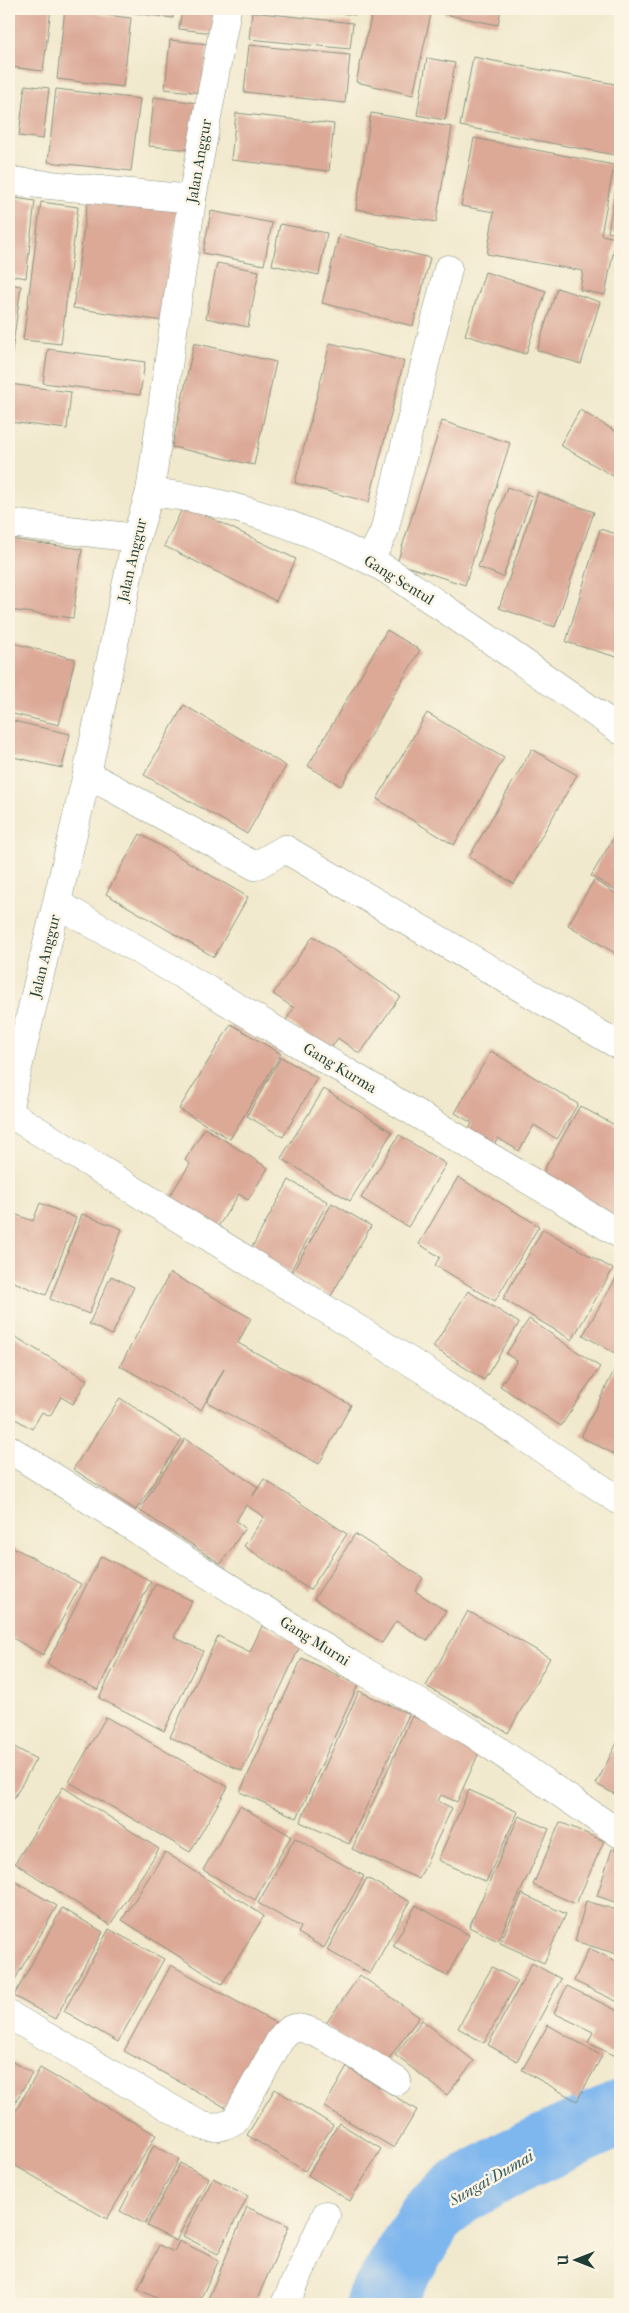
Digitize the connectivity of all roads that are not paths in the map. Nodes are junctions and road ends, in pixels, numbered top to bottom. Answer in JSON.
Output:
{"nodes":[{"id":1,"x":227,"y":9,"type":"edge"},
{"id":2,"x":9,"y":181,"type":"edge"},
{"id":3,"x":192,"y":199,"type":"junction"},
{"id":4,"x":448,"y":269,"type":"dead end"},
{"id":5,"x":150,"y":492,"type":"junction"},
{"id":6,"x":9,"y":523,"type":"edge"},
{"id":7,"x":136,"y":538,"type":"junction"},
{"id":8,"x":370,"y":560,"type":"junction"},
{"id":9,"x":620,"y":730,"type":"edge"},
{"id":10,"x":87,"y":774,"type":"junction"},
{"id":11,"x":58,"y":904,"type":"junction"},
{"id":12,"x":16,"y":1042,"type":"edge"},
{"id":13,"x":620,"y":1046,"type":"edge"},
{"id":14,"x":9,"y":1106,"type":"edge"},
{"id":15,"x":9,"y":1113,"type":"edge"},
{"id":16,"x":620,"y":1234,"type":"edge"},
{"id":17,"x":9,"y":1449,"type":"edge"},
{"id":18,"x":620,"y":1501,"type":"edge"},
{"id":19,"x":620,"y":1834,"type":"edge"},
{"id":20,"x":9,"y":2015,"type":"edge"},
{"id":21,"x":397,"y":2081,"type":"dead end"},
{"id":22,"x":326,"y":2215,"type":"dead end"},
{"id":23,"x":285,"y":2304,"type":"edge"}],
"edges":[{"from":1,"to":3,"type":"street","name":"Jalan Anggur"},
{"from":2,"to":3,"type":"street"},
{"from":3,"to":5,"type":"street","name":"Jalan Anggur"},
{"from":4,"to":8,"type":"street"},
{"from":5,"to":7,"type":"street","name":"Jalan Anggur"},
{"from":5,"to":8,"type":"street","name":"Gang Sentul"},
{"from":6,"to":7,"type":"street"},
{"from":7,"to":10,"type":"street","name":"Jalan Anggur"},
{"from":8,"to":9,"type":"street","name":"Gang Sentul"},
{"from":10,"to":11,"type":"street","name":"Jalan Anggur"},
{"from":10,"to":13,"type":"street"},
{"from":11,"to":12,"type":"street","name":"Jalan Anggur"},
{"from":11,"to":16,"type":"street","name":"Gang Kurma"},
{"from":12,"to":14,"type":"street","name":"Jalan Anggur"},
{"from":15,"to":18,"type":"street"},
{"from":17,"to":19,"type":"street","name":"Gang Murni"},
{"from":20,"to":21,"type":"street"},
{"from":22,"to":23,"type":"street"}]}
